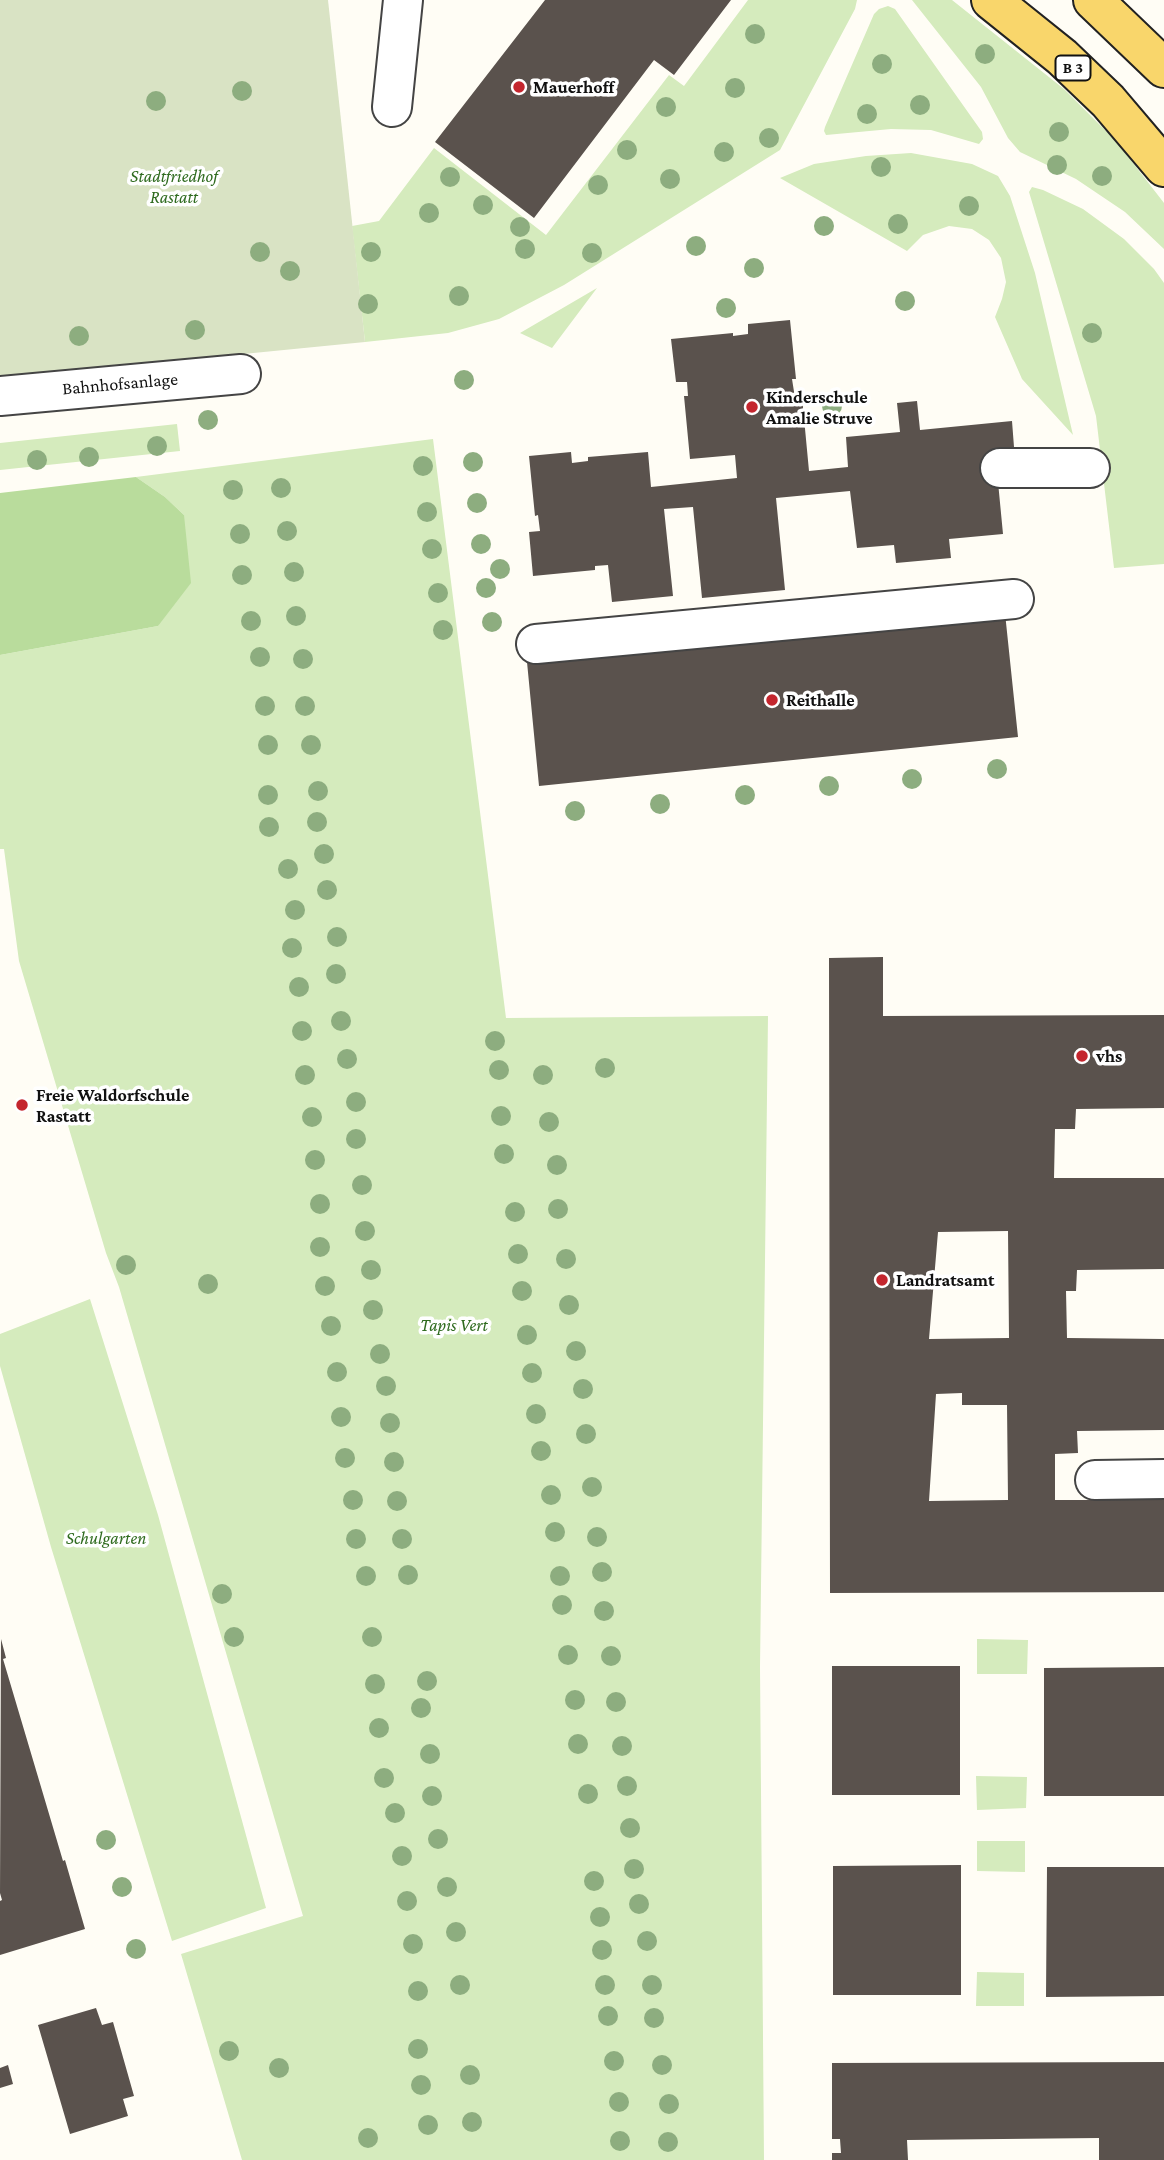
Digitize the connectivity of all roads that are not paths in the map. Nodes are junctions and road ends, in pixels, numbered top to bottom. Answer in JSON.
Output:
{"nodes":[{"id":1,"x":402,"y":0,"type":"edge"},
{"id":2,"x":991,"y":0,"type":"edge"},
{"id":3,"x":1093,"y":0,"type":"edge"},
{"id":4,"x":1164,"y":68,"type":"edge"},
{"id":5,"x":392,"y":107,"type":"dead end"},
{"id":6,"x":1164,"y":167,"type":"edge"},
{"id":7,"x":240,"y":374,"type":"dead end"},
{"id":8,"x":0,"y":396,"type":"edge"},
{"id":9,"x":1000,"y":468,"type":"dead end"},
{"id":10,"x":1090,"y":468,"type":"dead end"},
{"id":11,"x":1014,"y":599,"type":"dead end"},
{"id":12,"x":536,"y":644,"type":"dead end"},
{"id":13,"x":1164,"y":1479,"type":"edge"},
{"id":14,"x":1095,"y":1480,"type":"dead end"}],
"edges":[{"from":1,"to":5,"type":"lane"},
{"from":2,"to":6,"type":"main road","number":"B 3"},
{"from":3,"to":4,"type":"main road"},
{"from":7,"to":8,"type":"lane","name":"Bahnhofsanlage"},
{"from":9,"to":10,"type":"lane"},
{"from":11,"to":12,"type":"lane"},
{"from":13,"to":14,"type":"lane"}]}
